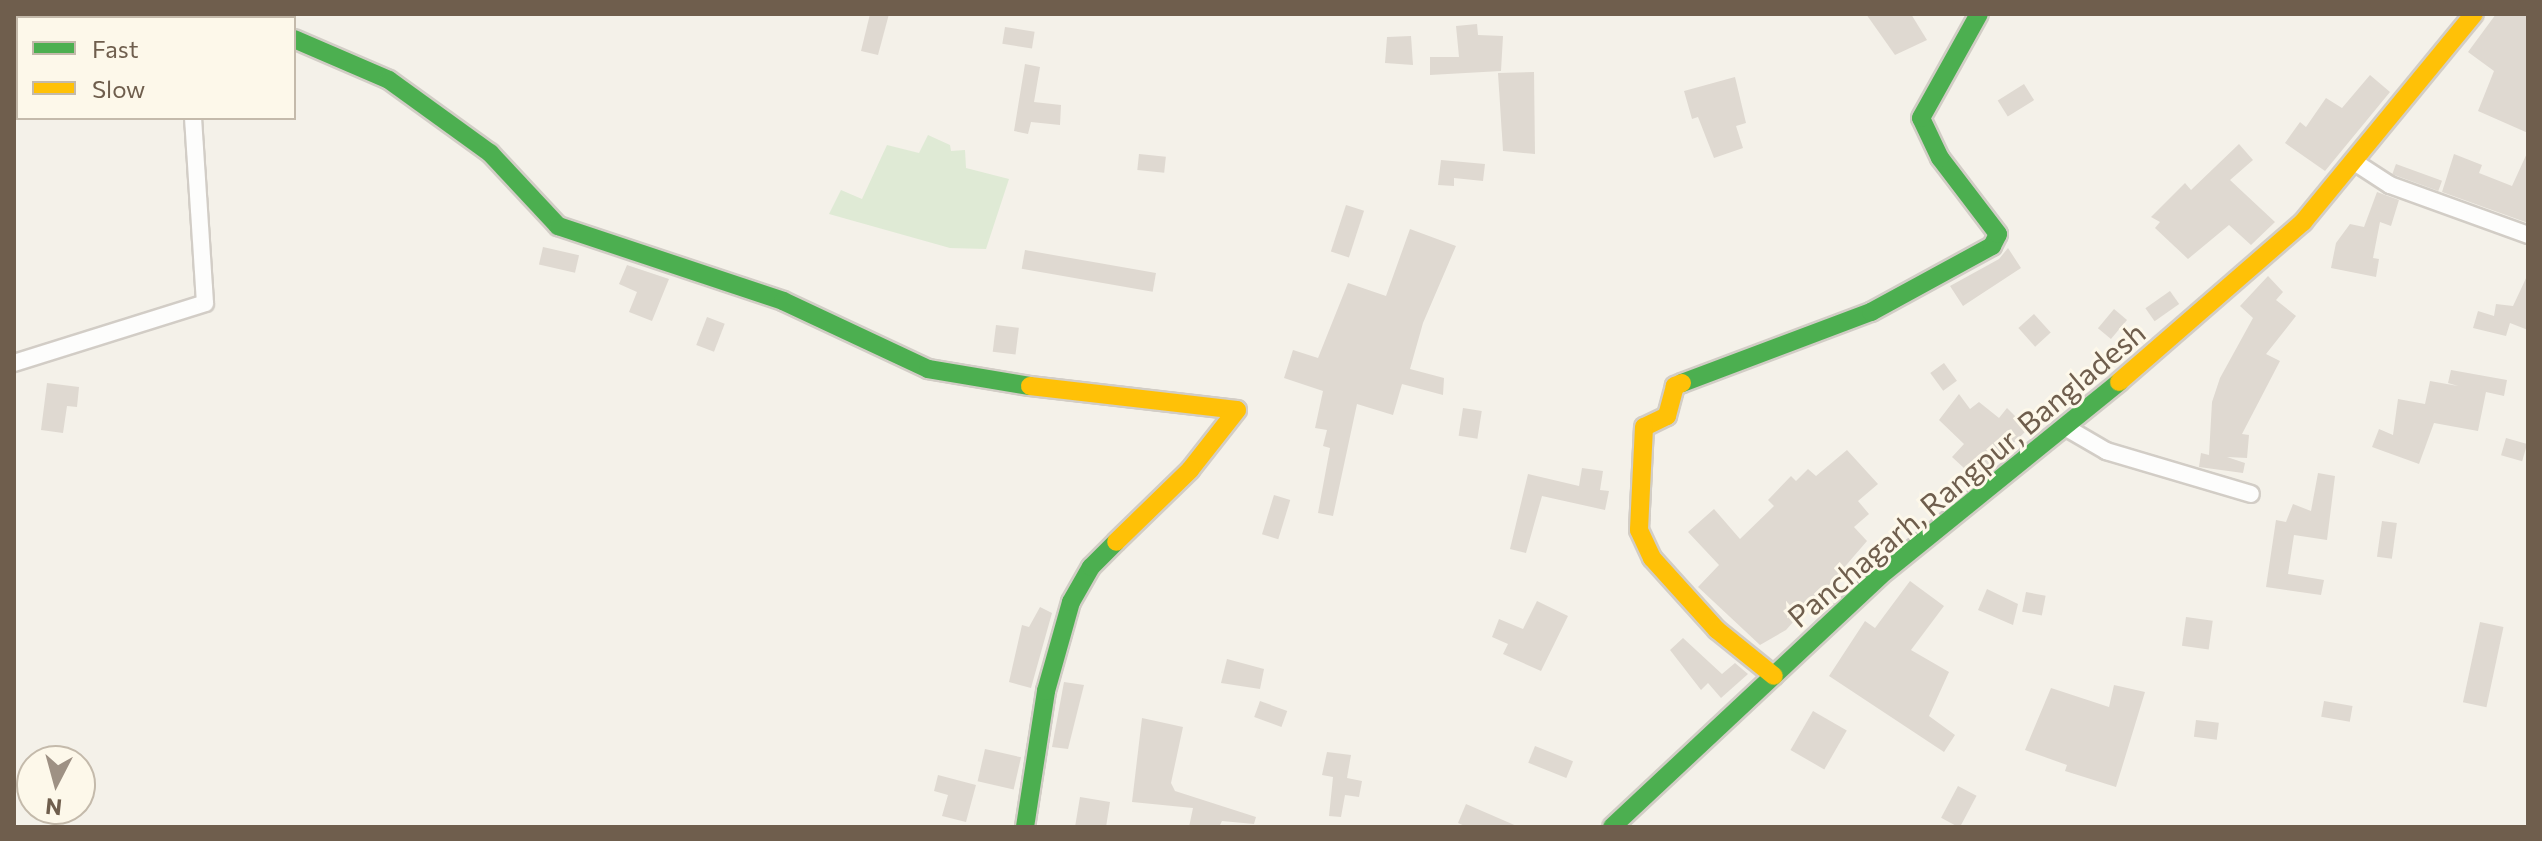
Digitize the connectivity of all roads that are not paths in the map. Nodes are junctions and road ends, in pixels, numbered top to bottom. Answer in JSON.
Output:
{"nodes":[{"id":1,"x":1979,"y":14,"type":"edge"},
{"id":2,"x":2474,"y":14,"type":"edge"},
{"id":3,"x":296,"y":40,"type":"edge"},
{"id":4,"x":193,"y":120,"type":"edge"},
{"id":5,"x":2353,"y":161,"type":"junction"},
{"id":6,"x":2528,"y":235,"type":"edge"},
{"id":7,"x":14,"y":363,"type":"edge"},
{"id":8,"x":2065,"y":427,"type":"junction"},
{"id":9,"x":2251,"y":494,"type":"dead end"},
{"id":10,"x":1774,"y":676,"type":"junction"},
{"id":11,"x":1025,"y":827,"type":"edge"},
{"id":12,"x":1612,"y":827,"type":"edge"}],
"edges":[{"from":1,"to":10,"type":"street"},
{"from":2,"to":5,"type":"street","name":"Panchagarh, Rangpur, Bangladesh"},
{"from":3,"to":11,"type":"street"},
{"from":4,"to":7,"type":"street"},
{"from":5,"to":6,"type":"street"},
{"from":5,"to":8,"type":"street","name":"Panchagarh, Rangpur, Bangladesh"},
{"from":8,"to":9,"type":"street"},
{"from":8,"to":10,"type":"street","name":"Panchagarh, Rangpur, Bangladesh"},
{"from":10,"to":12,"type":"street","name":"Panchagarh, Rangpur, Bangladesh"}]}
